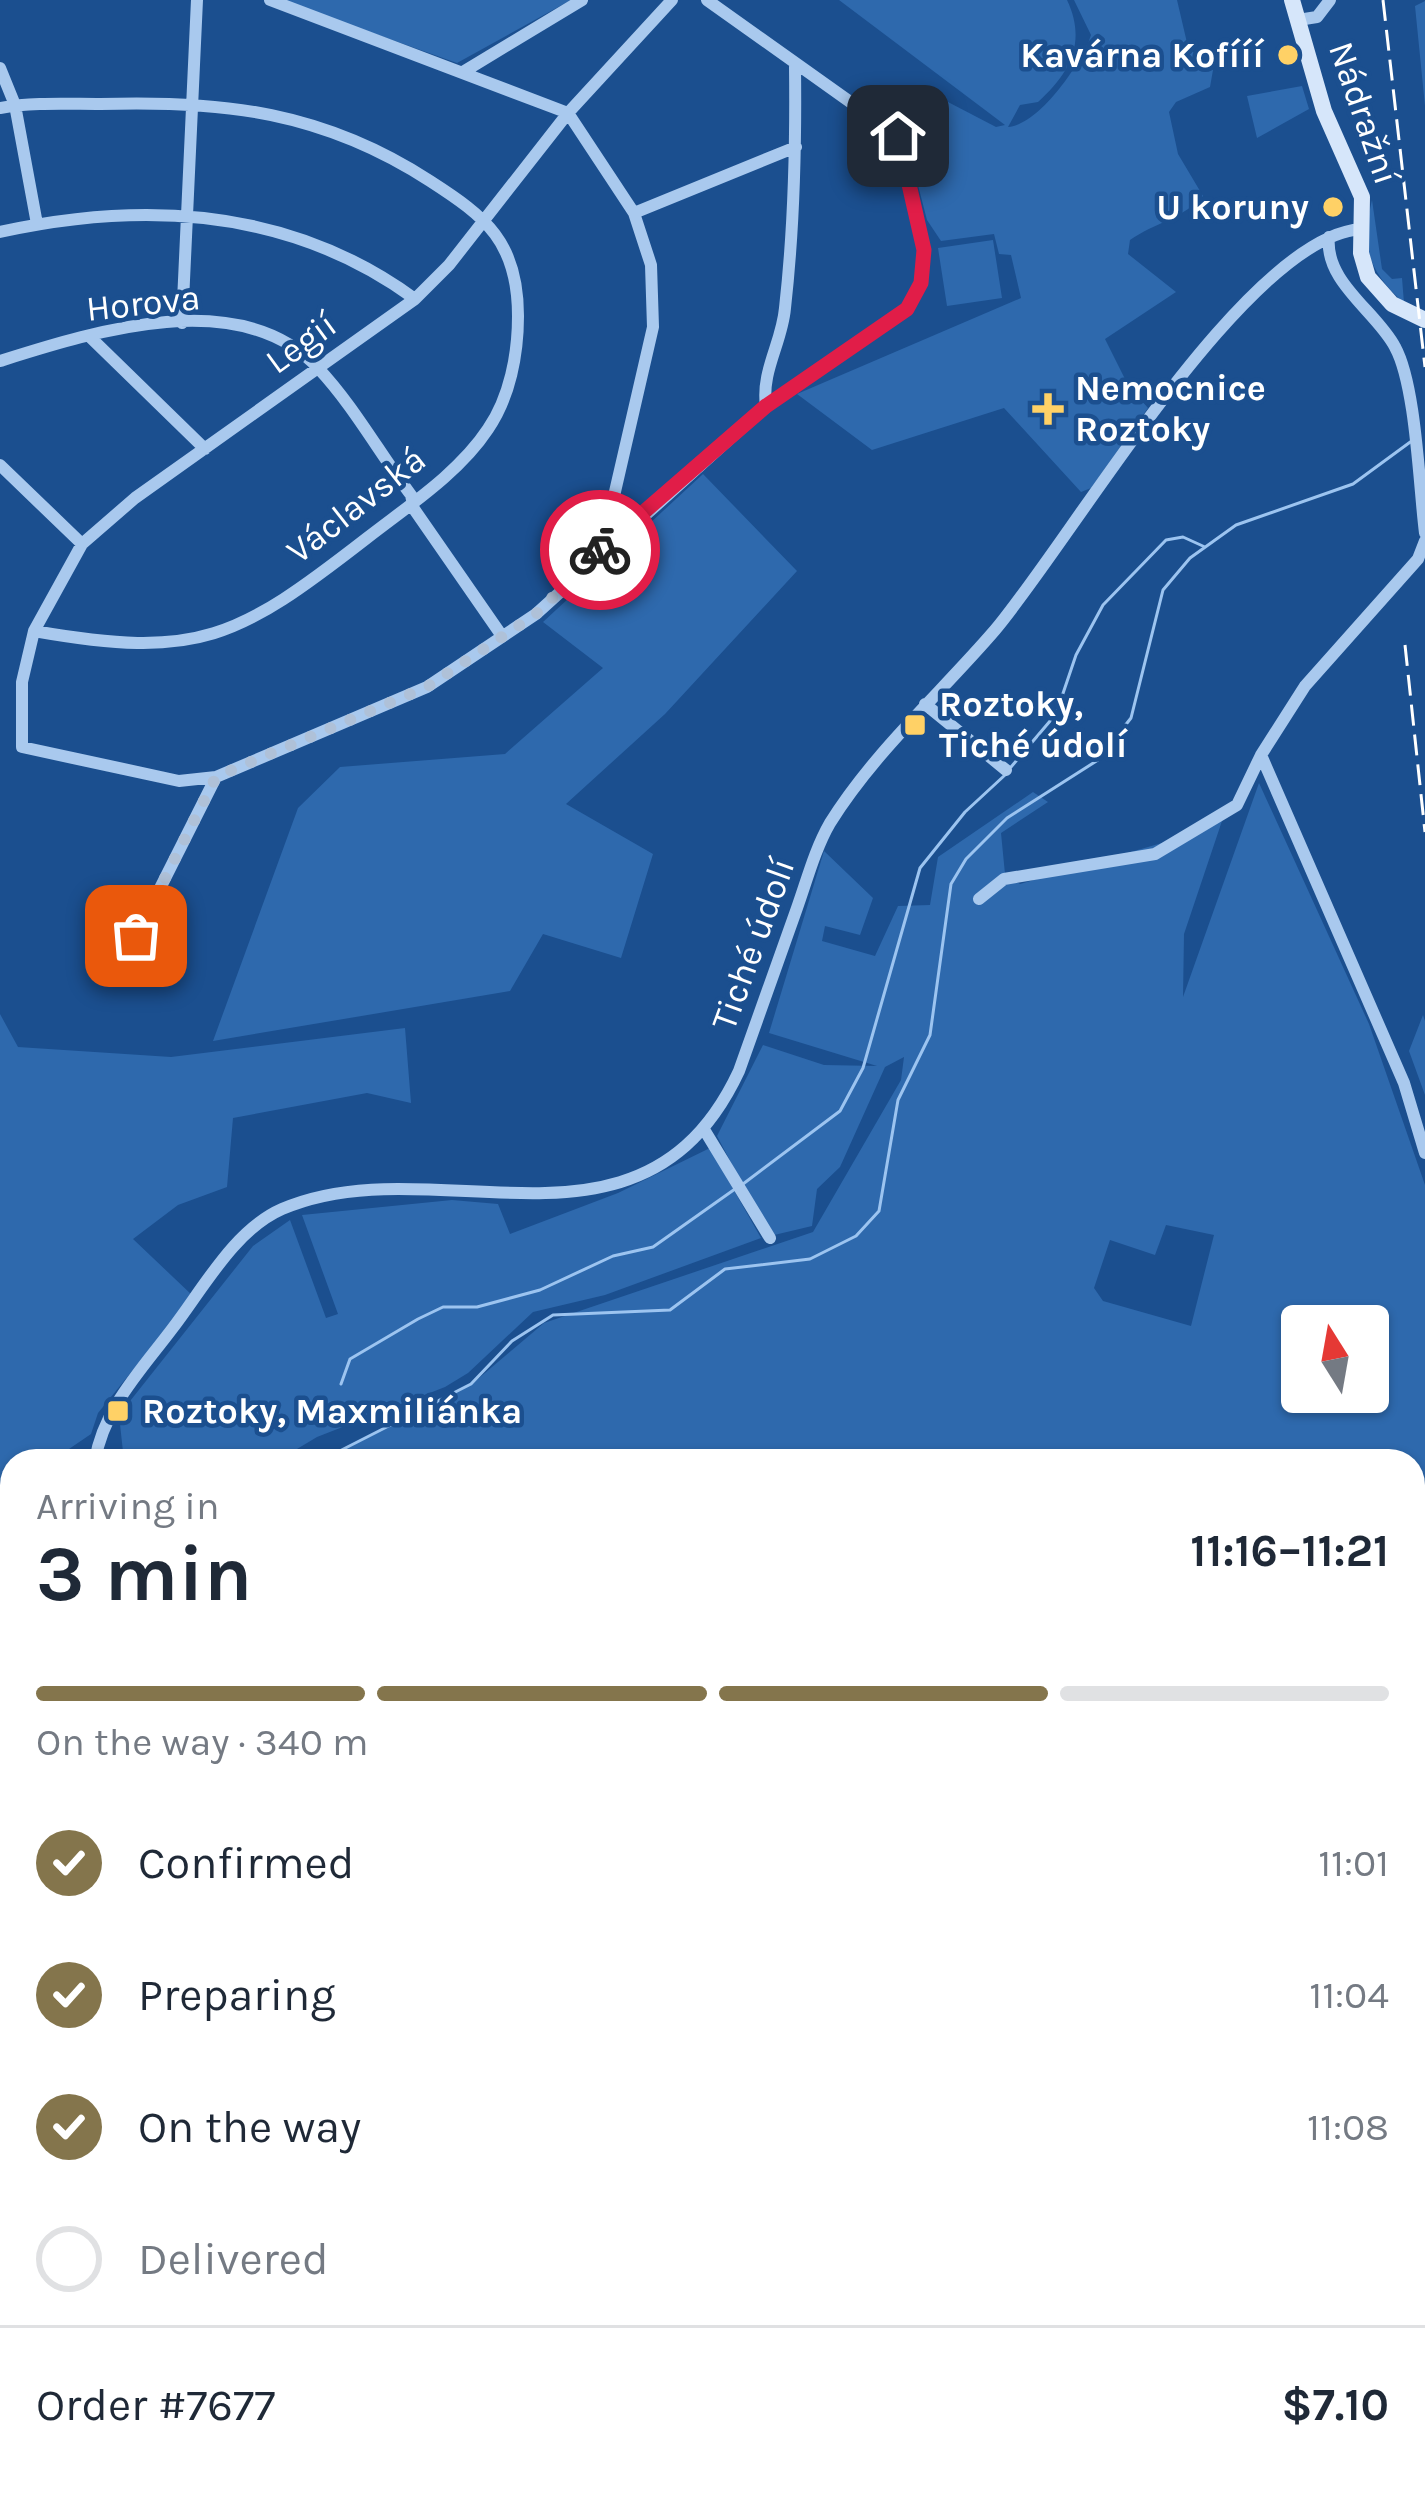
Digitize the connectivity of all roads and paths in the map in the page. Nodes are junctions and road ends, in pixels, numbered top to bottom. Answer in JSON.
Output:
{"nodes":[{"id":1,"x":197,"y":0,"type":"edge"},
{"id":2,"x":270,"y":0,"type":"edge"},
{"id":3,"x":582,"y":0,"type":"edge"},
{"id":4,"x":672,"y":0,"type":"edge"},
{"id":5,"x":707,"y":0,"type":"edge"},
{"id":6,"x":1292,"y":0,"type":"edge"},
{"id":7,"x":1330,"y":0,"type":"edge"},
{"id":8,"x":1298,"y":20,"type":"junction"},
{"id":9,"x":795,"y":67,"type":"junction"},
{"id":10,"x":0,"y":68,"type":"edge"},
{"id":11,"x":463,"y":72,"type":"junction"},
{"id":12,"x":193,"y":101,"type":"junction"},
{"id":13,"x":15,"y":105,"type":"junction"},
{"id":14,"x":0,"y":108,"type":"edge"},
{"id":15,"x":568,"y":113,"type":"junction"},
{"id":16,"x":796,"y":147,"type":"junction"},
{"id":17,"x":187,"y":212,"type":"junction"},
{"id":18,"x":634,"y":213,"type":"junction"},
{"id":19,"x":486,"y":217,"type":"junction"},
{"id":20,"x":37,"y":224,"type":"junction"},
{"id":21,"x":1361,"y":229,"type":"junction"},
{"id":22,"x":0,"y":232,"type":"edge"},
{"id":23,"x":1329,"y":237,"type":"junction"},
{"id":24,"x":415,"y":299,"type":"junction"},
{"id":25,"x":1425,"y":320,"type":"edge"},
{"id":26,"x":182,"y":323,"type":"junction"},
{"id":27,"x":89,"y":336,"type":"junction"},
{"id":28,"x":0,"y":361,"type":"edge"},
{"id":29,"x":317,"y":367,"type":"junction"},
{"id":30,"x":766,"y":406,"type":"junction"},
{"id":31,"x":205,"y":449,"type":"junction"},
{"id":32,"x":0,"y":465,"type":"edge"},
{"id":33,"x":412,"y":502,"type":"junction"},
{"id":34,"x":1425,"y":537,"type":"edge"},
{"id":35,"x":82,"y":544,"type":"junction"},
{"id":36,"x":601,"y":550,"type":"junction"},
{"id":37,"x":34,"y":631,"type":"junction"},
{"id":38,"x":502,"y":635,"type":"junction"},
{"id":39,"x":926,"y":704,"type":"junction"},
{"id":40,"x":1261,"y":755,"type":"junction"},
{"id":41,"x":1006,"y":770,"type":"dead end"},
{"id":42,"x":216,"y":777,"type":"junction"},
{"id":43,"x":980,"y":899,"type":"dead end"},
{"id":44,"x":105,"y":928,"type":"dead end"},
{"id":45,"x":136,"y":936,"type":"junction"},
{"id":46,"x":178,"y":949,"type":"dead end"},
{"id":47,"x":705,"y":1131,"type":"junction"},
{"id":48,"x":1425,"y":1153,"type":"edge"},
{"id":49,"x":770,"y":1238,"type":"dead end"},
{"id":50,"x":99,"y":1449,"type":"edge"}],
"edges":[{"from":1,"to":12,"type":"street"},
{"from":2,"to":11,"type":"street"},
{"from":3,"to":11,"type":"street"},
{"from":4,"to":15,"type":"street","name":"Legií"},
{"from":5,"to":9,"type":"street"},
{"from":6,"to":8,"type":"main road","name":"Nádražní"},
{"from":7,"to":8,"type":"street","name":"Nádražní"},
{"from":8,"to":21,"type":"main road","name":"Nádražní"},
{"from":9,"to":16,"type":"street"},
{"from":9,"to":30,"type":"street"},
{"from":10,"to":13,"type":"street"},
{"from":11,"to":15,"type":"street"},
{"from":12,"to":13,"type":"street"},
{"from":12,"to":17,"type":"street"},
{"from":12,"to":19,"type":"street"},
{"from":13,"to":14,"type":"street"},
{"from":13,"to":20,"type":"street"},
{"from":15,"to":18,"type":"street"},
{"from":15,"to":19,"type":"street","name":"Legií"},
{"from":16,"to":18,"type":"street"},
{"from":16,"to":30,"type":"street"},
{"from":17,"to":20,"type":"street"},
{"from":17,"to":24,"type":"street"},
{"from":17,"to":26,"type":"street"},
{"from":18,"to":36,"type":"street"},
{"from":19,"to":24,"type":"street","name":"Legií"},
{"from":19,"to":33,"type":"street","name":"Václavská"},
{"from":20,"to":22,"type":"street"},
{"from":21,"to":23,"type":"street"},
{"from":21,"to":25,"type":"main road","name":"Nádražní"},
{"from":23,"to":34,"type":"street"},
{"from":23,"to":39,"type":"street","name":"Tiché údolí"},
{"from":24,"to":29,"type":"street","name":"Legií"},
{"from":26,"to":27,"type":"street","name":"Horova"},
{"from":26,"to":29,"type":"street","name":"Horova"},
{"from":27,"to":28,"type":"street","name":"Horova"},
{"from":27,"to":31,"type":"street"},
{"from":29,"to":31,"type":"street","name":"Legií"},
{"from":29,"to":33,"type":"street","name":"Horova"},
{"from":30,"to":36,"type":"street"},
{"from":31,"to":35,"type":"street","name":"Legií"},
{"from":32,"to":35,"type":"street"},
{"from":33,"to":37,"type":"street","name":"Václavská"},
{"from":33,"to":38,"type":"street","name":"Horova"},
{"from":34,"to":40,"type":"street"},
{"from":35,"to":37,"type":"street","name":"Legií"},
{"from":36,"to":38,"type":"street"},
{"from":37,"to":42,"type":"street","name":"Legií"},
{"from":38,"to":42,"type":"street"},
{"from":39,"to":41,"type":"street"},
{"from":39,"to":47,"type":"street","name":"Tiché údolí"},
{"from":40,"to":43,"type":"street"},
{"from":40,"to":48,"type":"street"},
{"from":42,"to":45,"type":"street"},
{"from":44,"to":45,"type":"street"},
{"from":45,"to":46,"type":"street"},
{"from":47,"to":49,"type":"street"},
{"from":47,"to":50,"type":"street","name":"Tiché údolí"}]}
